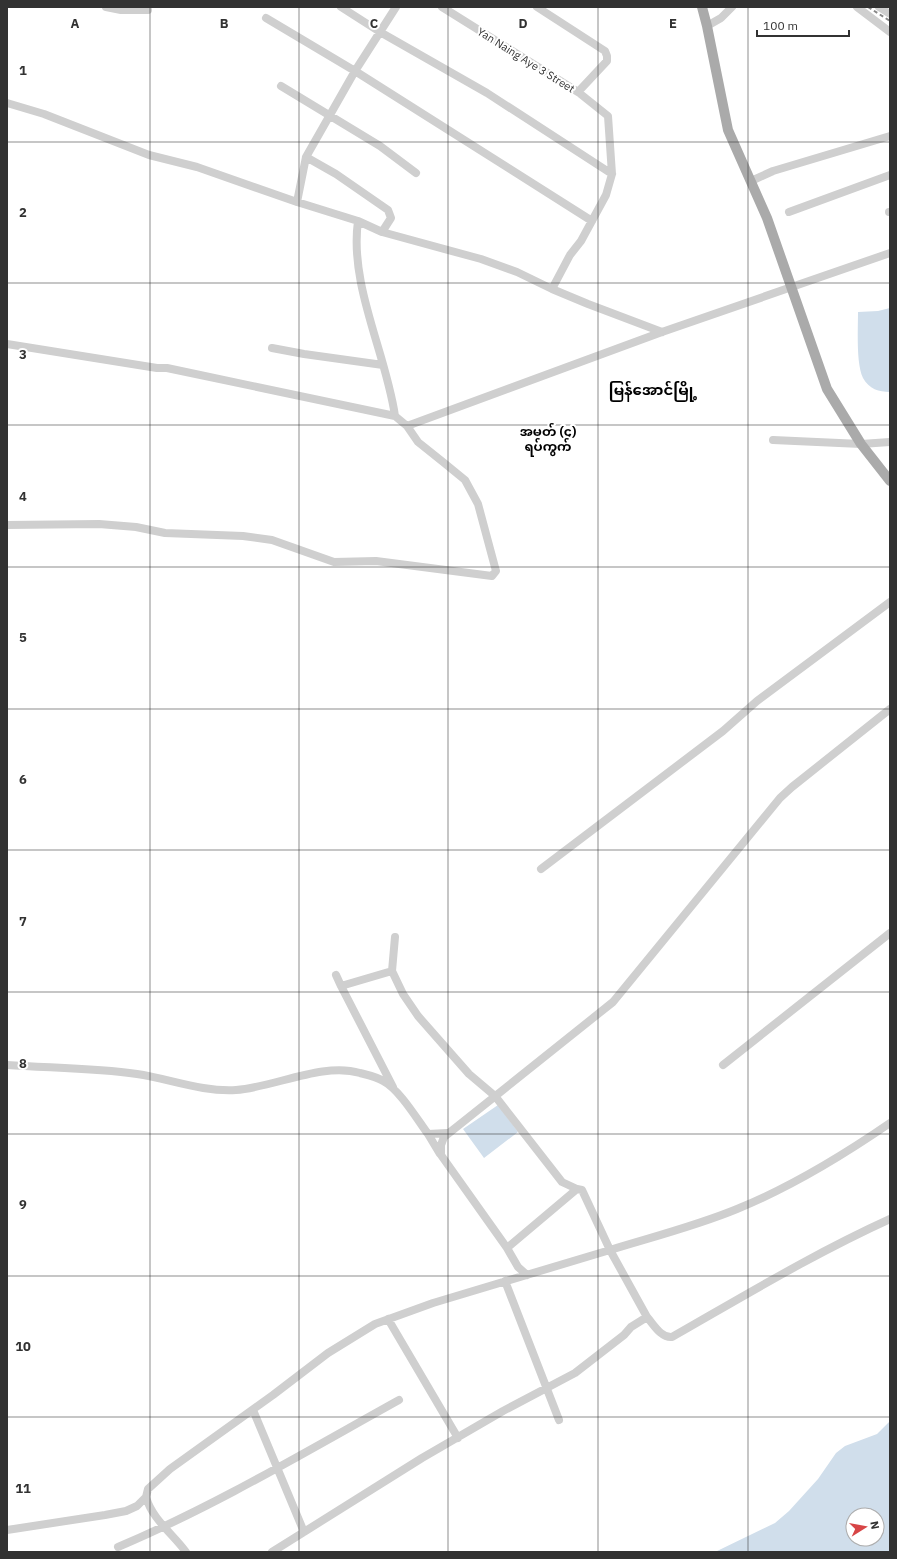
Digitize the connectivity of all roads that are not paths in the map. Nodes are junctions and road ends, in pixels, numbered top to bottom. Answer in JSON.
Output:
{"nodes":[{"id":1,"x":106,"y":7,"type":"edge"},
{"id":2,"x":341,"y":7,"type":"edge"},
{"id":3,"x":396,"y":7,"type":"edge"},
{"id":4,"x":442,"y":7,"type":"edge"},
{"id":5,"x":537,"y":7,"type":"edge"},
{"id":6,"x":702,"y":7,"type":"edge"},
{"id":7,"x":732,"y":7,"type":"edge"},
{"id":8,"x":857,"y":7,"type":"edge"},
{"id":9,"x":878,"y":7,"type":"edge"},
{"id":10,"x":148,"y":10,"type":"dead end"},
{"id":11,"x":890,"y":14,"type":"edge"},
{"id":12,"x":266,"y":18,"type":"dead end"},
{"id":13,"x":707,"y":26,"type":"junction"},
{"id":14,"x":380,"y":32,"type":"junction"},
{"id":15,"x":890,"y":32,"type":"edge"},
{"id":16,"x":355,"y":71,"type":"junction"},
{"id":17,"x":281,"y":86,"type":"dead end"},
{"id":18,"x":578,"y":92,"type":"junction"},
{"id":19,"x":7,"y":103,"type":"edge"},
{"id":20,"x":330,"y":116,"type":"junction"},
{"id":21,"x":890,"y":136,"type":"edge"},
{"id":22,"x":306,"y":157,"type":"junction"},
{"id":23,"x":416,"y":173,"type":"dead end"},
{"id":24,"x":612,"y":174,"type":"junction"},
{"id":25,"x":890,"y":174,"type":"edge"},
{"id":26,"x":751,"y":181,"type":"junction"},
{"id":27,"x":297,"y":202,"type":"junction"},
{"id":28,"x":789,"y":212,"type":"dead end"},
{"id":29,"x":358,"y":221,"type":"junction"},
{"id":30,"x":592,"y":221,"type":"junction"},
{"id":31,"x":382,"y":232,"type":"junction"},
{"id":32,"x":890,"y":253,"type":"edge"},
{"id":33,"x":791,"y":287,"type":"junction"},
{"id":34,"x":552,"y":289,"type":"junction"},
{"id":35,"x":662,"y":332,"type":"junction"},
{"id":36,"x":7,"y":344,"type":"edge"},
{"id":37,"x":272,"y":348,"type":"dead end"},
{"id":38,"x":383,"y":365,"type":"junction"},
{"id":39,"x":395,"y":416,"type":"junction"},
{"id":40,"x":407,"y":426,"type":"junction"},
{"id":41,"x":773,"y":440,"type":"dead end"},
{"id":42,"x":890,"y":442,"type":"edge"},
{"id":43,"x":861,"y":444,"type":"junction"},
{"id":44,"x":890,"y":481,"type":"edge"},
{"id":45,"x":7,"y":525,"type":"edge"},
{"id":46,"x":890,"y":602,"type":"edge"},
{"id":47,"x":890,"y":709,"type":"edge"},
{"id":48,"x":541,"y":869,"type":"dead end"},
{"id":49,"x":890,"y":933,"type":"edge"},
{"id":50,"x":395,"y":937,"type":"dead end"},
{"id":51,"x":392,"y":970,"type":"junction"},
{"id":52,"x":336,"y":975,"type":"dead end"},
{"id":53,"x":341,"y":986,"type":"junction"},
{"id":54,"x":7,"y":1065,"type":"edge"},
{"id":55,"x":723,"y":1065,"type":"dead end"},
{"id":56,"x":394,"y":1088,"type":"junction"},
{"id":57,"x":495,"y":1096,"type":"junction"},
{"id":58,"x":890,"y":1123,"type":"edge"},
{"id":59,"x":447,"y":1133,"type":"junction"},
{"id":60,"x":428,"y":1134,"type":"junction"},
{"id":61,"x":440,"y":1155,"type":"junction"},
{"id":62,"x":577,"y":1189,"type":"junction"},
{"id":63,"x":890,"y":1219,"type":"edge"},
{"id":64,"x":507,"y":1248,"type":"junction"},
{"id":65,"x":610,"y":1250,"type":"junction"},
{"id":66,"x":527,"y":1275,"type":"junction"},
{"id":67,"x":505,"y":1281,"type":"junction"},
{"id":68,"x":647,"y":1317,"type":"junction"},
{"id":69,"x":388,"y":1319,"type":"junction"},
{"id":70,"x":546,"y":1388,"type":"junction"},
{"id":71,"x":398,"y":1400,"type":"dead end"},
{"id":72,"x":253,"y":1410,"type":"junction"},
{"id":73,"x":559,"y":1420,"type":"dead end"},
{"id":74,"x":458,"y":1438,"type":"junction"},
{"id":75,"x":277,"y":1468,"type":"junction"},
{"id":76,"x":146,"y":1497,"type":"junction"},
{"id":77,"x":165,"y":1527,"type":"junction"},
{"id":78,"x":7,"y":1530,"type":"edge"},
{"id":79,"x":304,"y":1532,"type":"junction"},
{"id":80,"x":118,"y":1547,"type":"dead end"},
{"id":81,"x":186,"y":1552,"type":"edge"},
{"id":82,"x":272,"y":1552,"type":"edge"}],
"edges":[{"from":1,"to":10,"type":"street"},
{"from":2,"to":14,"type":"street"},
{"from":3,"to":14,"type":"street"},
{"from":4,"to":18,"type":"street","name":"Yan Naing Aye 3 Street"},
{"from":5,"to":18,"type":"street"},
{"from":6,"to":13,"type":"main road"},
{"from":7,"to":13,"type":"street"},
{"from":8,"to":15,"type":"street"},
{"from":9,"to":11,"type":"street"},
{"from":12,"to":16,"type":"street"},
{"from":13,"to":26,"type":"main road"},
{"from":14,"to":16,"type":"street"},
{"from":14,"to":24,"type":"street"},
{"from":16,"to":20,"type":"street"},
{"from":16,"to":30,"type":"street"},
{"from":17,"to":20,"type":"street"},
{"from":18,"to":24,"type":"street","name":"Yan Naing Aye 3 Street"},
{"from":19,"to":27,"type":"street"},
{"from":20,"to":22,"type":"street"},
{"from":20,"to":23,"type":"street"},
{"from":21,"to":26,"type":"street"},
{"from":22,"to":27,"type":"street"},
{"from":22,"to":31,"type":"street"},
{"from":24,"to":30,"type":"street"},
{"from":25,"to":28,"type":"street"},
{"from":26,"to":33,"type":"main road"},
{"from":27,"to":29,"type":"street"},
{"from":29,"to":31,"type":"street"},
{"from":29,"to":38,"type":"street"},
{"from":30,"to":34,"type":"street"},
{"from":31,"to":34,"type":"street"},
{"from":32,"to":33,"type":"street"},
{"from":33,"to":35,"type":"street"},
{"from":33,"to":43,"type":"main road"},
{"from":34,"to":35,"type":"street"},
{"from":35,"to":40,"type":"street"},
{"from":36,"to":39,"type":"street"},
{"from":37,"to":38,"type":"street"},
{"from":38,"to":39,"type":"street"},
{"from":39,"to":40,"type":"street"},
{"from":40,"to":45,"type":"street"},
{"from":41,"to":43,"type":"street"},
{"from":42,"to":43,"type":"street"},
{"from":43,"to":44,"type":"main road"},
{"from":46,"to":48,"type":"street"},
{"from":47,"to":57,"type":"street"},
{"from":49,"to":55,"type":"street"},
{"from":50,"to":51,"type":"street"},
{"from":51,"to":53,"type":"street"},
{"from":51,"to":57,"type":"street"},
{"from":52,"to":53,"type":"street"},
{"from":53,"to":56,"type":"street"},
{"from":54,"to":56,"type":"street"},
{"from":56,"to":60,"type":"street"},
{"from":57,"to":59,"type":"street"},
{"from":57,"to":62,"type":"street"},
{"from":58,"to":65,"type":"street"},
{"from":59,"to":60,"type":"street"},
{"from":59,"to":61,"type":"street"},
{"from":60,"to":61,"type":"street"},
{"from":61,"to":64,"type":"street"},
{"from":62,"to":64,"type":"street"},
{"from":62,"to":65,"type":"street"},
{"from":63,"to":68,"type":"street"},
{"from":64,"to":66,"type":"street"},
{"from":65,"to":66,"type":"street"},
{"from":65,"to":68,"type":"street"},
{"from":66,"to":67,"type":"street"},
{"from":67,"to":69,"type":"street"},
{"from":67,"to":70,"type":"street"},
{"from":68,"to":70,"type":"street"},
{"from":69,"to":72,"type":"street"},
{"from":69,"to":74,"type":"street"},
{"from":70,"to":73,"type":"street"},
{"from":70,"to":74,"type":"street"},
{"from":71,"to":75,"type":"street"},
{"from":72,"to":75,"type":"street"},
{"from":72,"to":76,"type":"street"},
{"from":74,"to":79,"type":"street"},
{"from":75,"to":77,"type":"street"},
{"from":75,"to":79,"type":"street"},
{"from":76,"to":77,"type":"street"},
{"from":76,"to":78,"type":"street"},
{"from":77,"to":80,"type":"street"},
{"from":77,"to":81,"type":"street"},
{"from":79,"to":82,"type":"street"}]}
